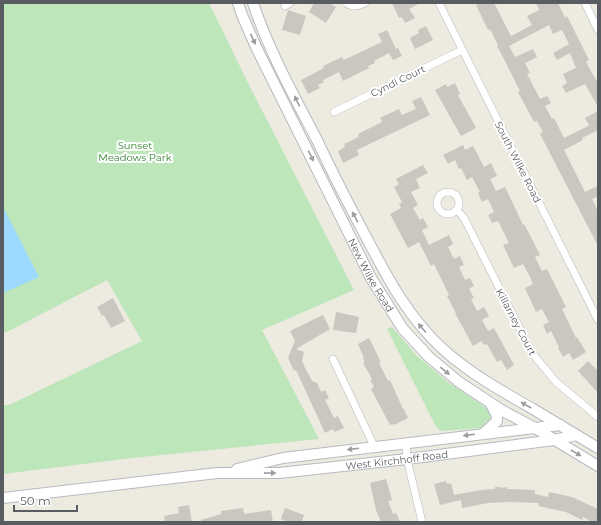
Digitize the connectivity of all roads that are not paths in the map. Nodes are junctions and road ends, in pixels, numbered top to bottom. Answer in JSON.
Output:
{"nodes":[{"id":1,"x":238,"y":3,"type":"edge"},
{"id":2,"x":254,"y":3,"type":"edge"},
{"id":3,"x":346,"y":3,"type":"edge"},
{"id":4,"x":365,"y":3,"type":"edge"},
{"id":5,"x":439,"y":3,"type":"edge"},
{"id":6,"x":585,"y":3,"type":"edge"},
{"id":7,"x":598,"y":30,"type":"edge"},
{"id":8,"x":462,"y":50,"type":"junction"},
{"id":9,"x":334,"y":112,"type":"dead end"},
{"id":10,"x":456,"y":210,"type":"dead end"},
{"id":11,"x":598,"y":320,"type":"edge"},
{"id":12,"x":333,"y":359,"type":"dead end"},
{"id":13,"x":488,"y":401,"type":"junction"},
{"id":14,"x":598,"y":417,"type":"edge"},
{"id":15,"x":560,"y":425,"type":"junction"},
{"id":16,"x":535,"y":428,"type":"junction"},
{"id":17,"x":484,"y":433,"type":"junction"},
{"id":18,"x":576,"y":435,"type":"junction"},
{"id":19,"x":554,"y":440,"type":"junction"},
{"id":20,"x":406,"y":443,"type":"junction"},
{"id":21,"x":374,"y":446,"type":"junction"},
{"id":22,"x":598,"y":448,"type":"edge"},
{"id":23,"x":407,"y":459,"type":"junction"},
{"id":24,"x":598,"y":466,"type":"edge"},
{"id":25,"x":217,"y":473,"type":"junction"},
{"id":26,"x":3,"y":498,"type":"edge"},
{"id":27,"x":422,"y":522,"type":"edge"}],
"edges":[{"from":1,"to":13,"type":"main road","name":"New Wilke Road","one_way":true},
{"from":15,"to":2,"type":"main road","name":"New Wilke Road","one_way":true},
{"from":3,"to":4,"type":"street"},
{"from":5,"to":8,"type":"street","name":"South Wilke Road"},
{"from":6,"to":7,"type":"street"},
{"from":8,"to":9,"type":"street","name":"Cyndi Court"},
{"from":8,"to":11,"type":"street","name":"South Wilke Road"},
{"from":10,"to":14,"type":"street","name":"Killarney Court"},
{"from":12,"to":21,"type":"street"},
{"from":13,"to":16,"type":"main road","name":"New Wilke Road"},
{"from":13,"to":17,"type":"main road"},
{"from":15,"to":16,"type":"main road","name":"West Kirchhoff Road"},
{"from":15,"to":18,"type":"main road","name":"New Wilke Road"},
{"from":16,"to":17,"type":"main road","name":"West Kirchhoff Road"},
{"from":16,"to":19,"type":"main road","name":"New Wilke Road"},
{"from":17,"to":20,"type":"main road","name":"West Kirchhoff Road","one_way":true},
{"from":18,"to":19,"type":"main road","name":"West Kirchhoff Road"},
{"from":18,"to":22,"type":"main road","name":"New Wilke Road"},
{"from":19,"to":23,"type":"main road","name":"West Kirchhoff Road"},
{"from":19,"to":24,"type":"main road","name":"New Wilke Road","one_way":true},
{"from":20,"to":21,"type":"main road","name":"West Kirchhoff Road"},
{"from":20,"to":23,"type":"street"},
{"from":21,"to":25,"type":"main road","name":"West Kirchhoff Road","one_way":true},
{"from":25,"to":23,"type":"main road","name":"West Kirchhoff Road","one_way":true},
{"from":23,"to":27,"type":"street"},
{"from":25,"to":26,"type":"main road","name":"West Kirchhoff Road"}]}
